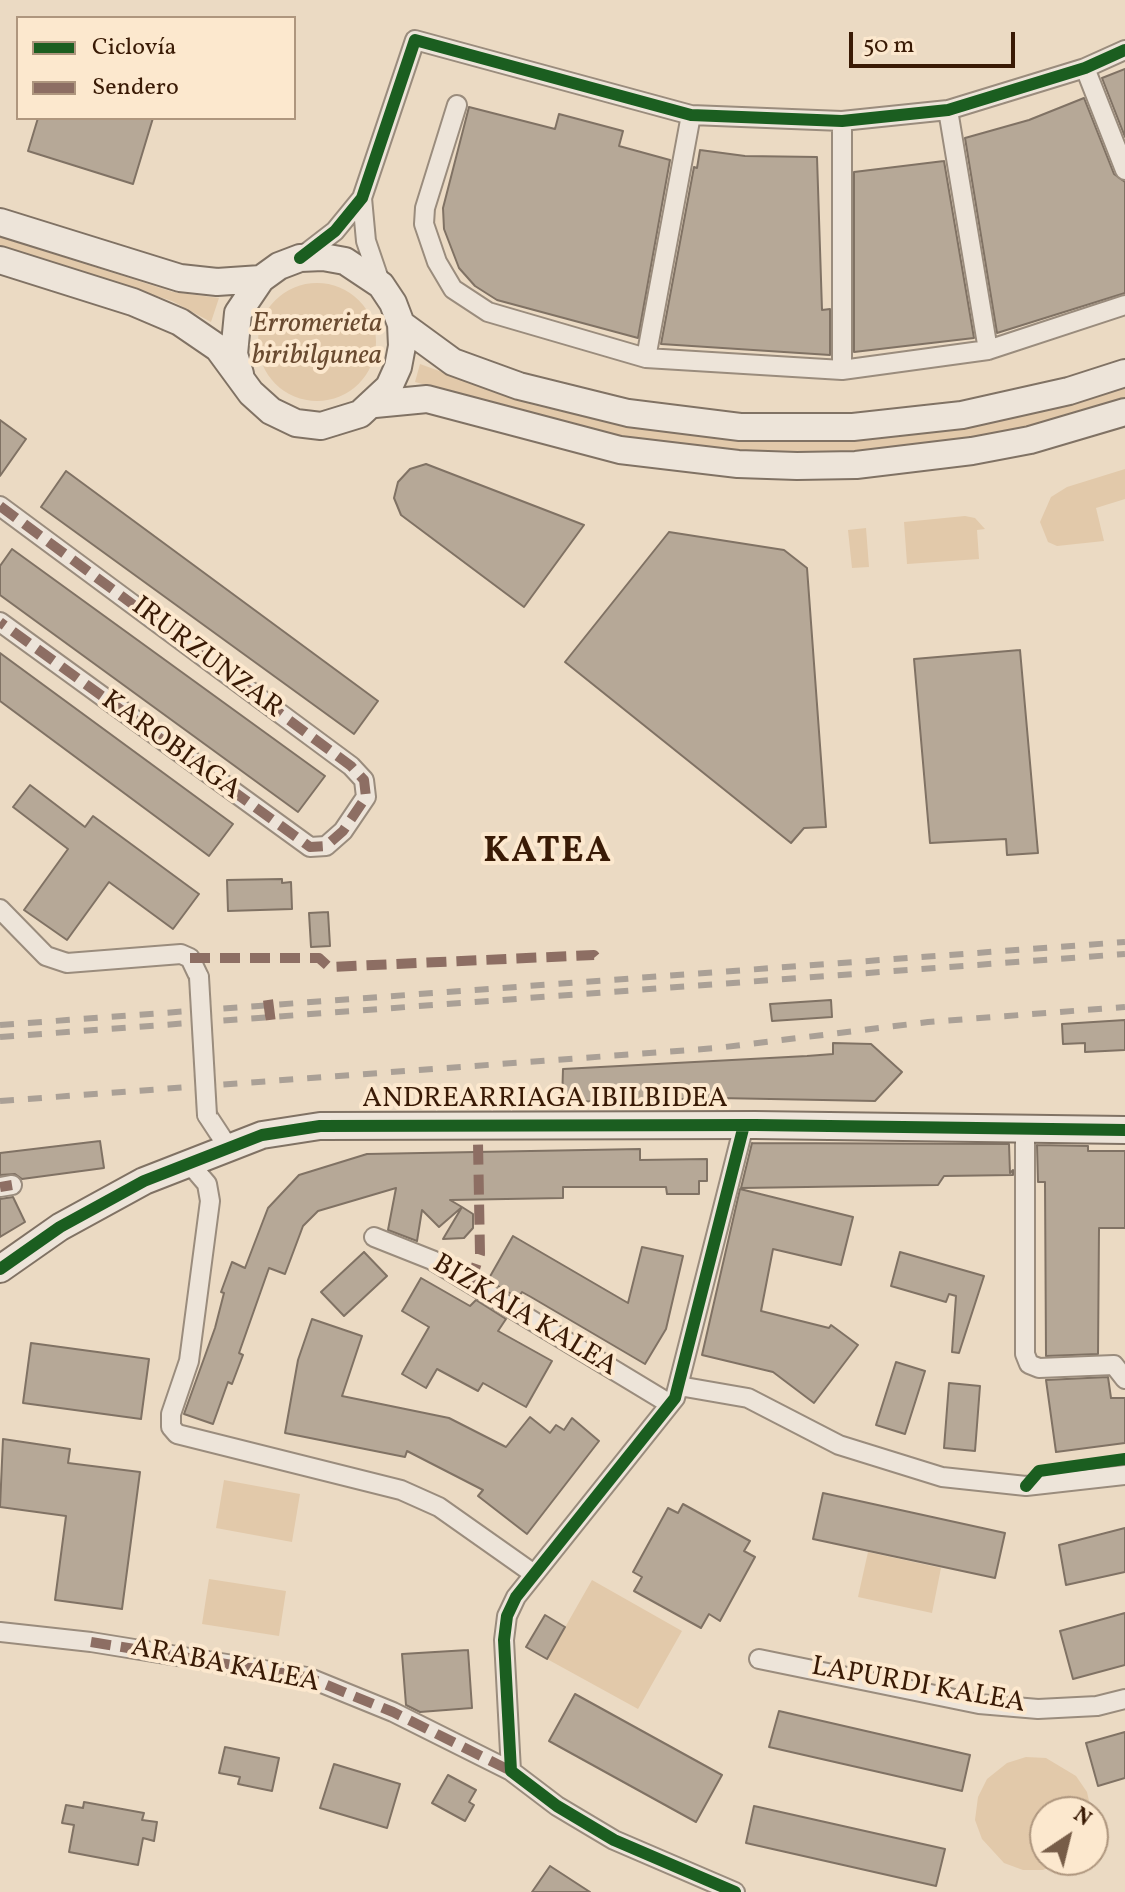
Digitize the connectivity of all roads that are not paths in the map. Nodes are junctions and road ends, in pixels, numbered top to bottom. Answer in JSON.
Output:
{"nodes":[{"id":1,"x":1125,"y":50,"type":"edge"},
{"id":2,"x":1085,"y":68,"type":"junction"},
{"id":3,"x":457,"y":105,"type":"dead end"},
{"id":4,"x":948,"y":110,"type":"junction"},
{"id":5,"x":691,"y":115,"type":"junction"},
{"id":6,"x":842,"y":121,"type":"junction"},
{"id":7,"x":1125,"y":170,"type":"edge"},
{"id":8,"x":362,"y":198,"type":"junction"},
{"id":9,"x":0,"y":222,"type":"edge"},
{"id":10,"x":300,"y":258,"type":"junction"},
{"id":11,"x":0,"y":260,"type":"edge"},
{"id":12,"x":261,"y":279,"type":"junction"},
{"id":13,"x":381,"y":285,"type":"junction"},
{"id":14,"x":1125,"y":305,"type":"edge"},
{"id":15,"x":401,"y":324,"type":"junction"},
{"id":16,"x":988,"y":350,"type":"junction"},
{"id":17,"x":646,"y":358,"type":"junction"},
{"id":18,"x":842,"y":370,"type":"junction"},
{"id":19,"x":1125,"y":373,"type":"edge"},
{"id":20,"x":240,"y":374,"type":"junction"},
{"id":21,"x":375,"y":404,"type":"junction"},
{"id":22,"x":1125,"y":412,"type":"edge"},
{"id":23,"x":2,"y":513,"type":"edge"},
{"id":24,"x":0,"y":622,"type":"edge"},
{"id":25,"x":343,"y":831,"type":"joint"},
{"id":26,"x":0,"y":909,"type":"edge"},
{"id":27,"x":744,"y":1125,"type":"junction"},
{"id":28,"x":1025,"y":1128,"type":"junction"},
{"id":29,"x":1125,"y":1130,"type":"edge"},
{"id":30,"x":228,"y":1147,"type":"junction"},
{"id":31,"x":183,"y":1165,"type":"junction"},
{"id":32,"x":374,"y":1237,"type":"dead end"},
{"id":33,"x":0,"y":1269,"type":"edge"},
{"id":34,"x":1125,"y":1379,"type":"edge"},
{"id":35,"x":679,"y":1386,"type":"junction"},
{"id":36,"x":670,"y":1404,"type":"junction"},
{"id":37,"x":1125,"y":1475,"type":"edge"},
{"id":38,"x":534,"y":1574,"type":"junction"},
{"id":39,"x":5,"y":1636,"type":"edge"},
{"id":40,"x":759,"y":1659,"type":"dead end"},
{"id":41,"x":1125,"y":1699,"type":"edge"},
{"id":42,"x":511,"y":1771,"type":"junction"},
{"id":43,"x":735,"y":1892,"type":"edge"}],
"edges":[{"from":1,"to":2,"type":"street"},
{"from":2,"to":4,"type":"street"},
{"from":2,"to":7,"type":"street"},
{"from":3,"to":17,"type":"street"},
{"from":4,"to":6,"type":"street"},
{"from":4,"to":16,"type":"street"},
{"from":5,"to":6,"type":"street"},
{"from":5,"to":8,"type":"street"},
{"from":5,"to":17,"type":"street"},
{"from":6,"to":18,"type":"street"},
{"from":8,"to":10,"type":"street"},
{"from":8,"to":13,"type":"street"},
{"from":9,"to":12,"type":"main road"},
{"from":10,"to":12,"type":"main road"},
{"from":10,"to":13,"type":"main road"},
{"from":11,"to":20,"type":"main road"},
{"from":12,"to":20,"type":"main road"},
{"from":13,"to":15,"type":"main road"},
{"from":14,"to":16,"type":"street"},
{"from":15,"to":19,"type":"main road"},
{"from":15,"to":21,"type":"main road"},
{"from":16,"to":18,"type":"street"},
{"from":17,"to":18,"type":"street"},
{"from":20,"to":21,"type":"main road"},
{"from":21,"to":22,"type":"main road"},
{"from":23,"to":25,"type":"street","name":"IRURZUNZAR"},
{"from":24,"to":25,"type":"street","name":"KAROBIAGA"},
{"from":26,"to":30,"type":"street","bridge":true},
{"from":27,"to":28,"type":"main road","name":"ANDREARRIAGA IBILBIDEA"},
{"from":27,"to":30,"type":"main road","name":"ANDREARRIAGA IBILBIDEA"},
{"from":27,"to":35,"type":"street"},
{"from":28,"to":29,"type":"main road","name":"ANDREARRIAGA IBILBIDEA"},
{"from":28,"to":34,"type":"street"},
{"from":30,"to":31,"type":"main road","name":"ANDREARRIAGA IBILBIDEA"},
{"from":31,"to":33,"type":"main road","name":"ANDREARRIAGA IBILBIDEA"},
{"from":31,"to":38,"type":"street"},
{"from":32,"to":36,"type":"street","name":"BIZKAIA KALEA"},
{"from":35,"to":36,"type":"street"},
{"from":35,"to":37,"type":"street"},
{"from":36,"to":38,"type":"street"},
{"from":38,"to":42,"type":"street"},
{"from":39,"to":42,"type":"street","name":"ARABA KALEA"},
{"from":40,"to":41,"type":"street","name":"LAPURDI KALEA"},
{"from":42,"to":43,"type":"street","name":"ARABA KALEA"}]}
